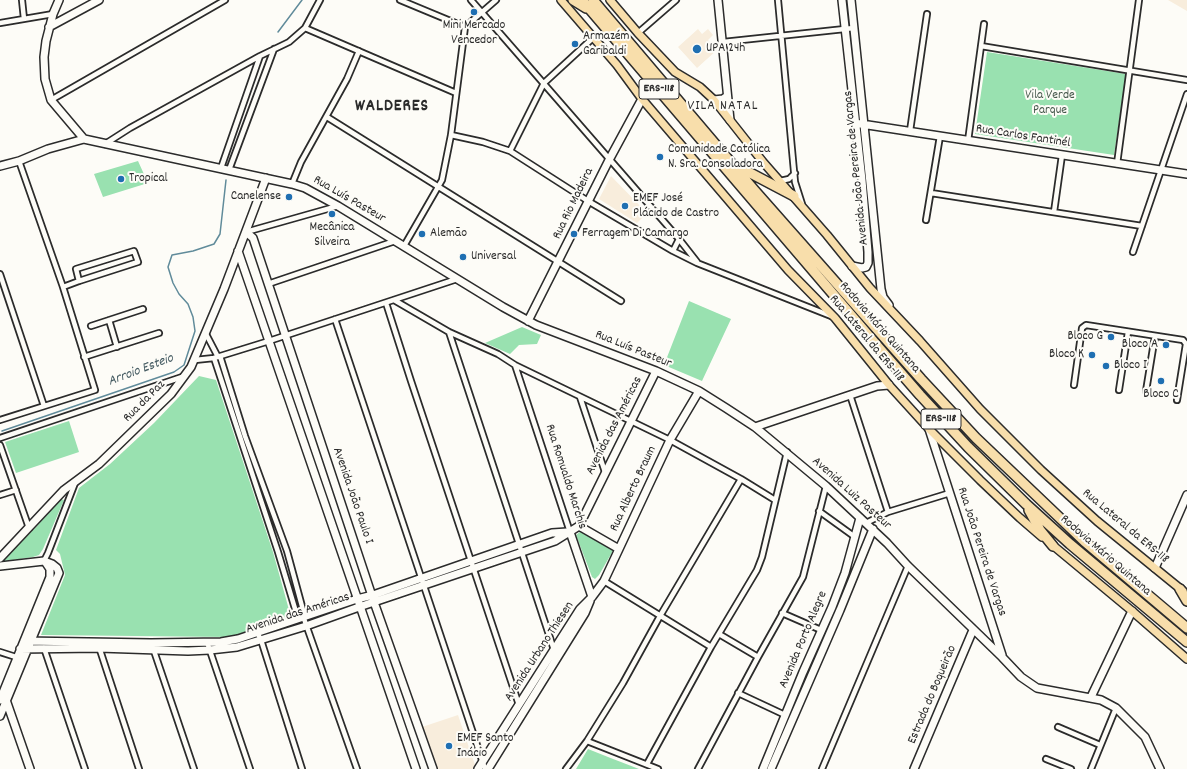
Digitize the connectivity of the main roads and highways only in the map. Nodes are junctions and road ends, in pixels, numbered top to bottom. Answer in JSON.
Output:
{"nodes":[{"id":1,"x":561,"y":0,"type":"edge"},
{"id":2,"x":573,"y":0,"type":"edge"},
{"id":3,"x":582,"y":0,"type":"edge"},
{"id":4,"x":593,"y":0,"type":"edge"},
{"id":5,"x":597,"y":0,"type":"edge"},
{"id":6,"x":610,"y":0,"type":"edge"},
{"id":7,"x":593,"y":12,"type":"junction"},
{"id":8,"x":608,"y":19,"type":"junction"},
{"id":9,"x":733,"y":164,"type":"junction"},
{"id":10,"x":794,"y":196,"type":"junction"},
{"id":11,"x":1026,"y":504,"type":"junction"},
{"id":12,"x":1053,"y":546,"type":"junction"},
{"id":13,"x":1183,"y":592,"type":"edge"},
{"id":14,"x":1187,"y":601,"type":"edge"},
{"id":15,"x":1187,"y":628,"type":"edge"},
{"id":16,"x":1187,"y":642,"type":"edge"},
{"id":17,"x":1187,"y":659,"type":"edge"}],
"edges":[{"from":1,"to":12,"type":"main road","name":"Rua Lateral da ERS-118"},
{"from":2,"to":7,"type":"highway"},
{"from":3,"to":7,"type":"highway","name":"Rodovia Mário Quintana","number":"ERS-118"},
{"from":4,"to":8,"type":"highway","name":"Rodovia Mário Quintana","number":"ERS-118"},
{"from":5,"to":8,"type":"highway"},
{"from":6,"to":10,"type":"main road","name":"Rua Lateral da ERS-118"},
{"from":7,"to":11,"type":"highway","name":"Rodovia Mário Quintana","number":"ERS-118"},
{"from":8,"to":9,"type":"highway","name":"Rodovia Mário Quintana","number":"ERS-118"},
{"from":9,"to":10,"type":"highway"},
{"from":9,"to":15,"type":"highway","name":"Rodovia Mário Quintana","number":"ERS-118"},
{"from":10,"to":13,"type":"main road","name":"Rua Lateral da ERS-118"},
{"from":11,"to":12,"type":"highway"},
{"from":11,"to":16,"type":"highway","name":"Rodovia Mário Quintana","number":"ERS-118"},
{"from":12,"to":17,"type":"main road","name":"Rua Lateral da ERS-118"},
{"from":13,"to":14,"type":"highway"}]}
